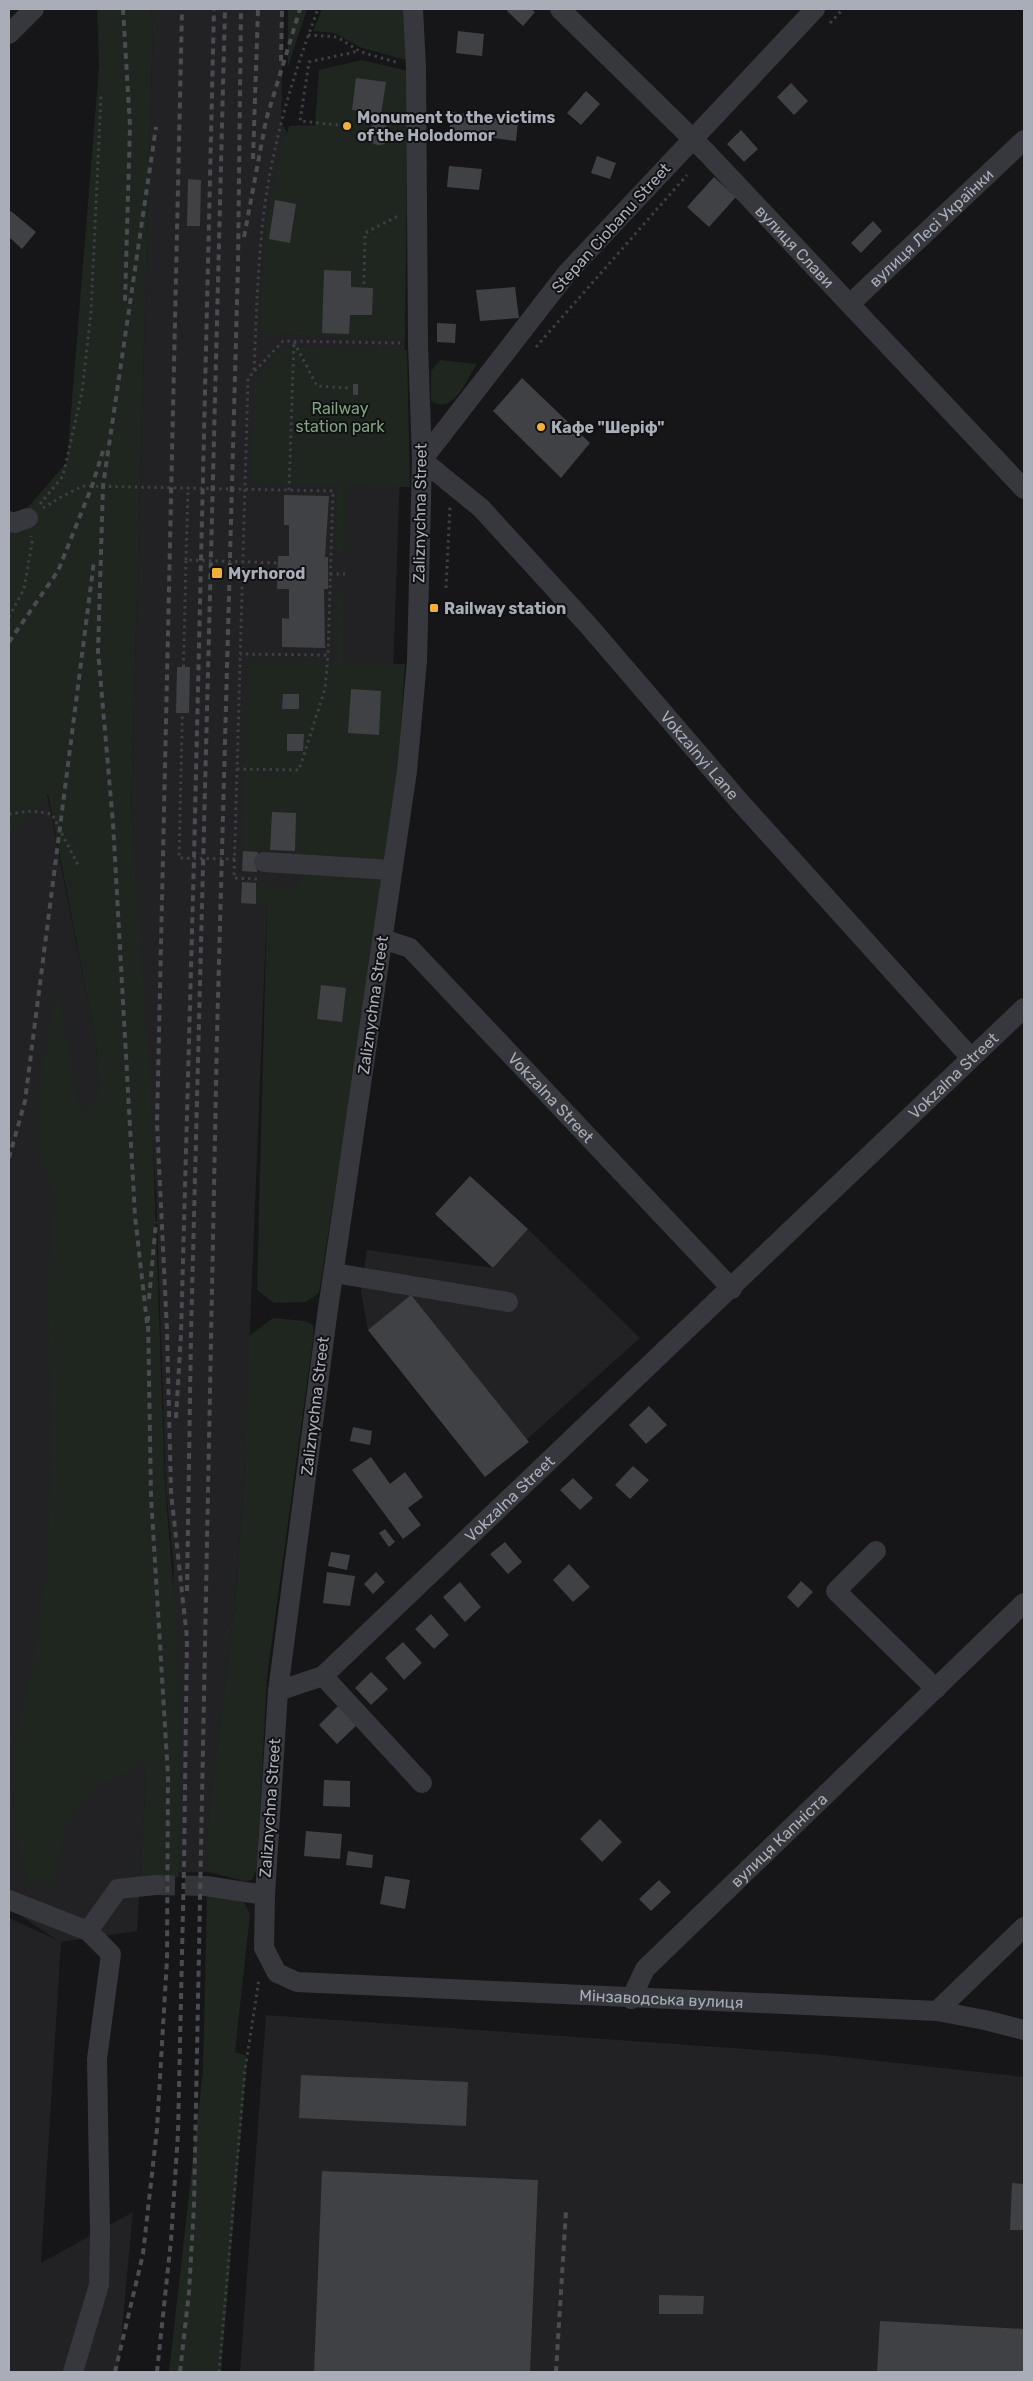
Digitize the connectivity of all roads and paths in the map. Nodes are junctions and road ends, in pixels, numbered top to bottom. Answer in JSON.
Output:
{"nodes":[{"id":1,"x":34,"y":9,"type":"edge"},
{"id":2,"x":318,"y":9,"type":"edge"},
{"id":3,"x":413,"y":9,"type":"edge"},
{"id":4,"x":560,"y":9,"type":"edge"},
{"id":5,"x":815,"y":9,"type":"edge"},
{"id":6,"x":843,"y":9,"type":"edge"},
{"id":7,"x":829,"y":23,"type":"dead end"},
{"id":8,"x":9,"y":34,"type":"edge"},
{"id":9,"x":308,"y":35,"type":"junction"},
{"id":10,"x":359,"y":51,"type":"junction"},
{"id":11,"x":416,"y":67,"type":"junction"},
{"id":12,"x":101,"y":96,"type":"dead end"},
{"id":13,"x":338,"y":125,"type":"dead end"},
{"id":14,"x":694,"y":139,"type":"junction"},
{"id":15,"x":1020,"y":152,"type":"edge"},
{"id":16,"x":688,"y":175,"type":"dead end"},
{"id":17,"x":416,"y":207,"type":"junction"},
{"id":18,"x":364,"y":284,"type":"dead end"},
{"id":19,"x":851,"y":303,"type":"junction"},
{"id":20,"x":294,"y":341,"type":"junction"},
{"id":21,"x":418,"y":344,"type":"junction"},
{"id":22,"x":531,"y":352,"type":"dead end"},
{"id":23,"x":254,"y":371,"type":"junction"},
{"id":24,"x":351,"y":388,"type":"dead end"},
{"id":25,"x":422,"y":460,"type":"junction"},
{"id":26,"x":445,"y":480,"type":"junction"},
{"id":27,"x":188,"y":488,"type":"junction"},
{"id":28,"x":245,"y":489,"type":"junction"},
{"id":29,"x":1024,"y":489,"type":"edge"},
{"id":30,"x":289,"y":490,"type":"junction"},
{"id":31,"x":18,"y":520,"type":"edge"},
{"id":32,"x":186,"y":560,"type":"junction"},
{"id":33,"x":278,"y":563,"type":"dead end"},
{"id":34,"x":329,"y":574,"type":"junction"},
{"id":35,"x":345,"y":574,"type":"dead end"},
{"id":36,"x":446,"y":588,"type":"dead end"},
{"id":37,"x":9,"y":617,"type":"edge"},
{"id":38,"x":240,"y":654,"type":"junction"},
{"id":39,"x":328,"y":655,"type":"junction"},
{"id":40,"x":237,"y":769,"type":"junction"},
{"id":41,"x":9,"y":814,"type":"edge"},
{"id":42,"x":264,"y":862,"type":"dead end"},
{"id":43,"x":79,"y":867,"type":"dead end"},
{"id":44,"x":392,"y":870,"type":"junction"},
{"id":45,"x":383,"y":939,"type":"junction"},
{"id":46,"x":1024,"y":1008,"type":"edge"},
{"id":47,"x":971,"y":1058,"type":"junction"},
{"id":48,"x":334,"y":1273,"type":"junction"},
{"id":49,"x":732,"y":1289,"type":"junction"},
{"id":50,"x":508,"y":1302,"type":"dead end"},
{"id":51,"x":876,"y":1551,"type":"dead end"},
{"id":52,"x":1024,"y":1604,"type":"edge"},
{"id":53,"x":323,"y":1676,"type":"junction"},
{"id":54,"x":936,"y":1689,"type":"junction"},
{"id":55,"x":278,"y":1691,"type":"junction"},
{"id":56,"x":422,"y":1784,"type":"dead end"},
{"id":57,"x":155,"y":1885,"type":"tunnel mouth"},
{"id":58,"x":206,"y":1886,"type":"tunnel mouth"},
{"id":59,"x":265,"y":1894,"type":"junction"},
{"id":60,"x":9,"y":1900,"type":"edge"},
{"id":61,"x":1024,"y":1927,"type":"edge"},
{"id":62,"x":88,"y":1931,"type":"junction"},
{"id":63,"x":259,"y":1978,"type":"dead end"},
{"id":64,"x":297,"y":1982,"type":"joint"},
{"id":65,"x":630,"y":1998,"type":"junction"},
{"id":66,"x":938,"y":2011,"type":"junction"},
{"id":67,"x":1024,"y":2030,"type":"edge"},
{"id":68,"x":74,"y":2372,"type":"edge"},
{"id":69,"x":219,"y":2372,"type":"edge"}],
"edges":[{"from":1,"to":8,"type":"street"},
{"from":2,"to":9,"type":"path"},
{"from":3,"to":11,"type":"street","name":"Zaliznychna Street"},
{"from":4,"to":14,"type":"street","name":"вулиця Слави"},
{"from":5,"to":14,"type":"street","name":"Stepan Ciobanu Street"},
{"from":6,"to":7,"type":"path"},
{"from":9,"to":10,"type":"path"},
{"from":9,"to":23,"type":"path"},
{"from":10,"to":11,"type":"path"},
{"from":10,"to":13,"type":"path"},
{"from":11,"to":17,"type":"street","name":"Zaliznychna Street"},
{"from":12,"to":31,"type":"path"},
{"from":14,"to":19,"type":"street","name":"вулиця Слави"},
{"from":14,"to":25,"type":"street","name":"Stepan Ciobanu Street"},
{"from":15,"to":19,"type":"street","name":"вулиця Лесі Українки"},
{"from":16,"to":22,"type":"path"},
{"from":17,"to":18,"type":"path"},
{"from":17,"to":21,"type":"street","name":"Zaliznychna Street"},
{"from":19,"to":29,"type":"street","name":"вулиця Слави"},
{"from":20,"to":21,"type":"path"},
{"from":20,"to":23,"type":"path"},
{"from":20,"to":24,"type":"path"},
{"from":20,"to":30,"type":"path"},
{"from":21,"to":25,"type":"street","name":"Zaliznychna Street"},
{"from":23,"to":28,"type":"path"},
{"from":25,"to":26,"type":"street","name":"Vokzalnyi Lane"},
{"from":25,"to":44,"type":"street","name":"Zaliznychna Street"},
{"from":26,"to":36,"type":"path"},
{"from":26,"to":47,"type":"street","name":"Vokzalnyi Lane"},
{"from":27,"to":28,"type":"path"},
{"from":27,"to":31,"type":"path"},
{"from":27,"to":32,"type":"path"},
{"from":28,"to":30,"type":"path"},
{"from":28,"to":38,"type":"path"},
{"from":30,"to":34,"type":"path"},
{"from":31,"to":37,"type":"path"},
{"from":32,"to":33,"type":"path"},
{"from":32,"to":40,"type":"path"},
{"from":34,"to":35,"type":"path"},
{"from":34,"to":39,"type":"path"},
{"from":38,"to":39,"type":"path"},
{"from":38,"to":40,"type":"path"},
{"from":39,"to":40,"type":"path"},
{"from":41,"to":43,"type":"path"},
{"from":42,"to":44,"type":"street"},
{"from":44,"to":45,"type":"street","name":"Zaliznychna Street"},
{"from":45,"to":48,"type":"street","name":"Zaliznychna Street"},
{"from":45,"to":49,"type":"street","name":"Vokzalna Street"},
{"from":46,"to":47,"type":"street","name":"Vokzalna Street"},
{"from":47,"to":49,"type":"street","name":"Vokzalna Street"},
{"from":48,"to":50,"type":"street"},
{"from":48,"to":55,"type":"street","name":"Zaliznychna Street"},
{"from":49,"to":53,"type":"street","name":"Vokzalna Street"},
{"from":51,"to":54,"type":"street"},
{"from":52,"to":54,"type":"street","name":"вулиця Капніста"},
{"from":53,"to":55,"type":"street","name":"Vokzalna Street"},
{"from":53,"to":56,"type":"street"},
{"from":54,"to":65,"type":"street","name":"вулиця Капніста"},
{"from":55,"to":59,"type":"street","name":"Zaliznychna Street"},
{"from":57,"to":62,"type":"street"},
{"from":58,"to":59,"type":"street"},
{"from":59,"to":64,"type":"street","name":"Zaliznychna Street"},
{"from":60,"to":62,"type":"street"},
{"from":61,"to":66,"type":"street"},
{"from":62,"to":68,"type":"street"},
{"from":63,"to":69,"type":"path"},
{"from":64,"to":65,"type":"street","name":"Мінзаводська вулиця"},
{"from":65,"to":66,"type":"street","name":"Мінзаводська вулиця"},
{"from":66,"to":67,"type":"street","name":"Мінзаводська вулиця"}]}
